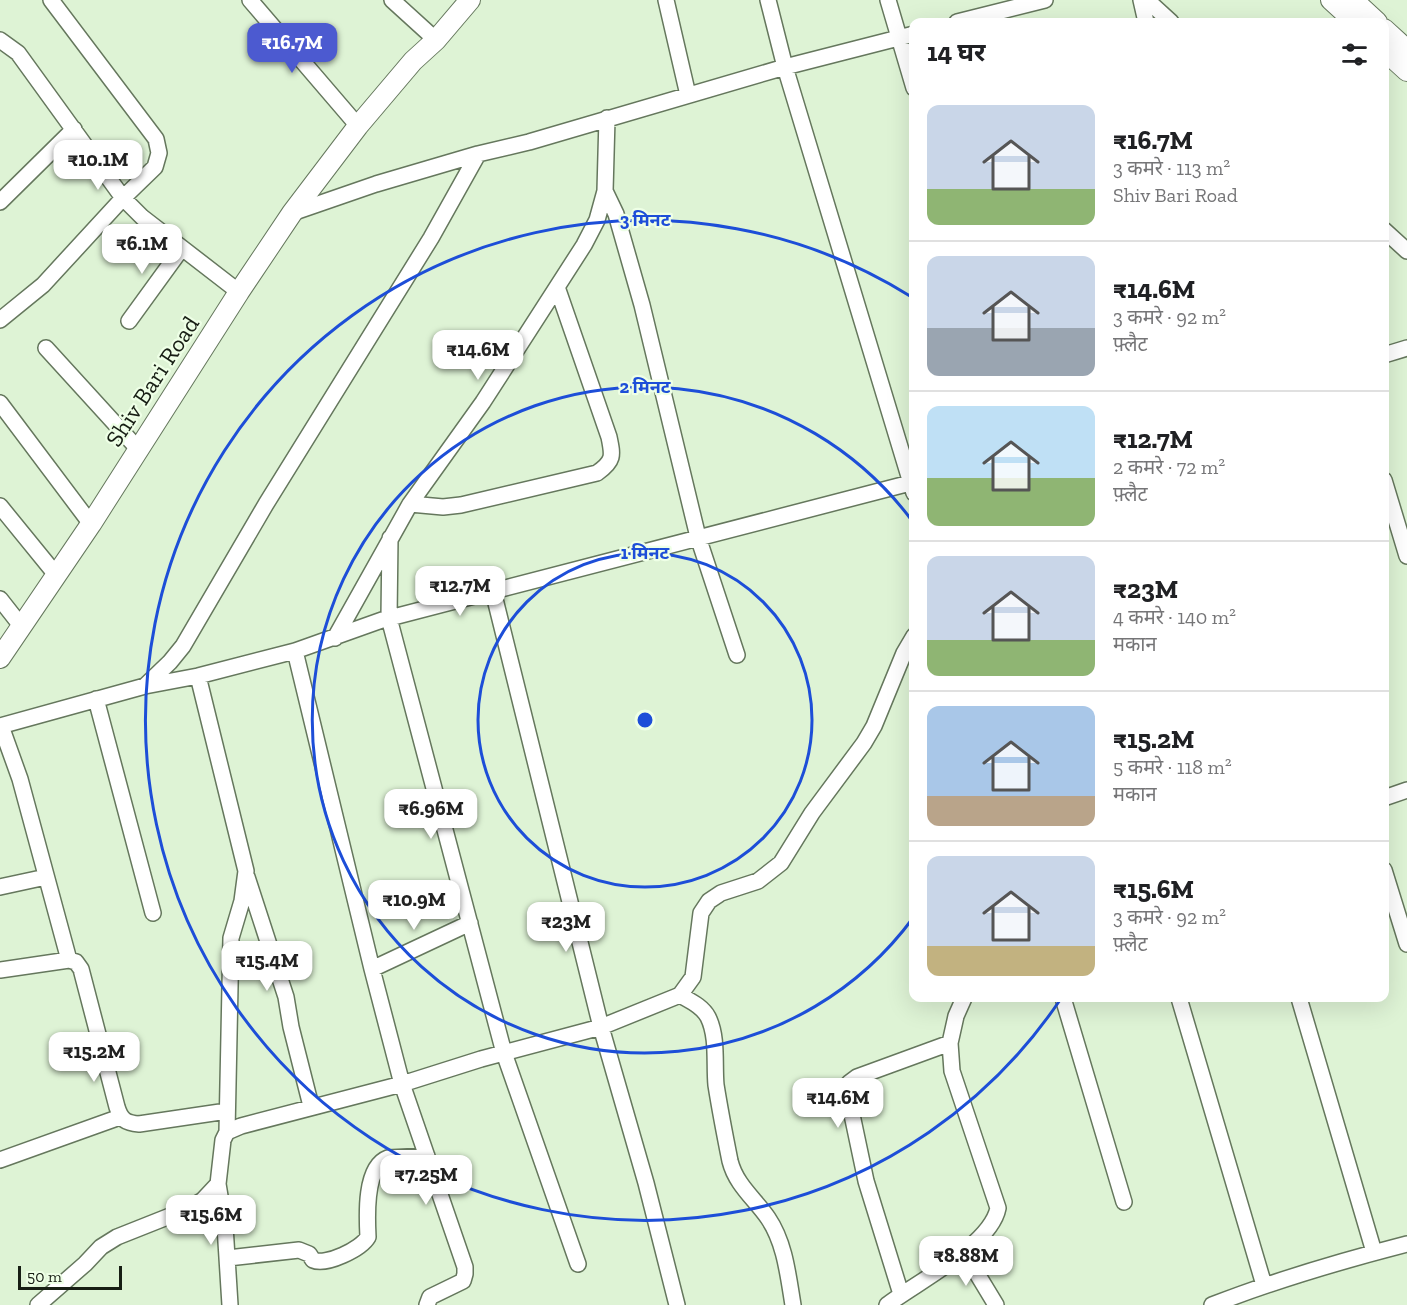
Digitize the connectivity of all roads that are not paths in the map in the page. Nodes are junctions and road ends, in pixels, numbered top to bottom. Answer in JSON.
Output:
{"nodes":[{"id":1,"x":51,"y":0,"type":"edge"},
{"id":2,"x":250,"y":0,"type":"edge"},
{"id":3,"x":392,"y":0,"type":"edge"},
{"id":4,"x":470,"y":0,"type":"edge"},
{"id":5,"x":666,"y":0,"type":"edge"},
{"id":6,"x":768,"y":0,"type":"edge"},
{"id":7,"x":888,"y":0,"type":"edge"},
{"id":8,"x":1045,"y":0,"type":"edge"},
{"id":9,"x":1141,"y":0,"type":"edge"},
{"id":10,"x":1147,"y":0,"type":"edge"},
{"id":11,"x":1331,"y":0,"type":"edge"},
{"id":12,"x":1353,"y":0,"type":"edge"},
{"id":13,"x":1012,"y":10,"type":"edge"},
{"id":14,"x":975,"y":18,"type":"edge"},
{"id":15,"x":1145,"y":18,"type":"edge"},
{"id":16,"x":1167,"y":18,"type":"edge"},
{"id":17,"x":1351,"y":18,"type":"edge"},
{"id":18,"x":1373,"y":18,"type":"edge"},
{"id":19,"x":1389,"y":34,"type":"edge"},
{"id":20,"x":906,"y":36,"type":"edge"},
{"id":21,"x":0,"y":40,"type":"edge"},
{"id":22,"x":436,"y":40,"type":"junction"},
{"id":23,"x":1407,"y":50,"type":"edge"},
{"id":24,"x":1389,"y":55,"type":"edge"},
{"id":25,"x":909,"y":56,"type":"edge"},
{"id":26,"x":785,"y":67,"type":"junction"},
{"id":27,"x":1407,"y":71,"type":"edge"},
{"id":28,"x":688,"y":95,"type":"junction"},
{"id":29,"x":607,"y":118,"type":"junction"},
{"id":30,"x":358,"y":126,"type":"junction"},
{"id":31,"x":74,"y":129,"type":"junction"},
{"id":32,"x":478,"y":154,"type":"junction"},
{"id":33,"x":605,"y":191,"type":"junction"},
{"id":34,"x":123,"y":198,"type":"junction"},
{"id":35,"x":0,"y":202,"type":"edge"},
{"id":36,"x":292,"y":213,"type":"junction"},
{"id":37,"x":1389,"y":238,"type":"edge"},
{"id":38,"x":182,"y":248,"type":"junction"},
{"id":39,"x":1407,"y":251,"type":"edge"},
{"id":40,"x":557,"y":287,"type":"junction"},
{"id":41,"x":239,"y":292,"type":"junction"},
{"id":42,"x":0,"y":321,"type":"edge"},
{"id":43,"x":129,"y":321,"type":"dead end"},
{"id":44,"x":46,"y":348,"type":"dead end"},
{"id":45,"x":1407,"y":348,"type":"edge"},
{"id":46,"x":1389,"y":353,"type":"edge"},
{"id":47,"x":2,"y":410,"type":"edge"},
{"id":48,"x":139,"y":450,"type":"junction"},
{"id":49,"x":909,"y":473,"type":"edge"},
{"id":50,"x":909,"y":487,"type":"edge"},
{"id":51,"x":1389,"y":497,"type":"edge"},
{"id":52,"x":410,"y":504,"type":"junction"},
{"id":53,"x":0,"y":506,"type":"edge"},
{"id":54,"x":91,"y":524,"type":"junction"},
{"id":55,"x":698,"y":537,"type":"junction"},
{"id":56,"x":390,"y":538,"type":"junction"},
{"id":57,"x":1407,"y":556,"type":"edge"},
{"id":58,"x":57,"y":576,"type":"junction"},
{"id":59,"x":493,"y":591,"type":"junction"},
{"id":60,"x":0,"y":599,"type":"edge"},
{"id":61,"x":389,"y":618,"type":"junction"},
{"id":62,"x":22,"y":627,"type":"junction"},
{"id":63,"x":335,"y":638,"type":"junction"},
{"id":64,"x":909,"y":644,"type":"edge"},
{"id":65,"x":296,"y":651,"type":"junction"},
{"id":66,"x":737,"y":655,"type":"dead end"},
{"id":67,"x":0,"y":658,"type":"edge"},
{"id":68,"x":198,"y":676,"type":"junction"},
{"id":69,"x":146,"y":686,"type":"junction"},
{"id":70,"x":96,"y":699,"type":"junction"},
{"id":71,"x":1,"y":726,"type":"edge"},
{"id":72,"x":1407,"y":790,"type":"edge"},
{"id":73,"x":1389,"y":796,"type":"edge"},
{"id":74,"x":246,"y":871,"type":"junction"},
{"id":75,"x":46,"y":878,"type":"junction"},
{"id":76,"x":0,"y":886,"type":"edge"},
{"id":77,"x":1389,"y":886,"type":"edge"},
{"id":78,"x":153,"y":913,"type":"dead end"},
{"id":79,"x":470,"y":923,"type":"junction"},
{"id":80,"x":1407,"y":944,"type":"edge"},
{"id":81,"x":69,"y":960,"type":"junction"},
{"id":82,"x":372,"y":969,"type":"junction"},
{"id":83,"x":0,"y":970,"type":"edge"},
{"id":84,"x":680,"y":995,"type":"junction"},
{"id":85,"x":962,"y":1002,"type":"edge"},
{"id":86,"x":1064,"y":1002,"type":"edge"},
{"id":87,"x":1180,"y":1002,"type":"edge"},
{"id":88,"x":1300,"y":1002,"type":"edge"},
{"id":89,"x":602,"y":1027,"type":"junction"},
{"id":90,"x":950,"y":1043,"type":"junction"},
{"id":91,"x":504,"y":1053,"type":"junction"},
{"id":92,"x":402,"y":1084,"type":"junction"},
{"id":93,"x":311,"y":1106,"type":"junction"},
{"id":94,"x":227,"y":1111,"type":"junction"},
{"id":95,"x":120,"y":1117,"type":"junction"},
{"id":96,"x":227,"y":1132,"type":"junction"},
{"id":97,"x":427,"y":1156,"type":"junction"},
{"id":98,"x":0,"y":1160,"type":"edge"},
{"id":99,"x":218,"y":1184,"type":"junction"},
{"id":100,"x":1124,"y":1202,"type":"dead end"},
{"id":101,"x":1407,"y":1244,"type":"edge"},
{"id":102,"x":964,"y":1252,"type":"junction"},
{"id":103,"x":1374,"y":1252,"type":"junction"},
{"id":104,"x":228,"y":1258,"type":"junction"},
{"id":105,"x":578,"y":1264,"type":"dead end"},
{"id":106,"x":1264,"y":1285,"type":"junction"},
{"id":107,"x":901,"y":1294,"type":"junction"},
{"id":108,"x":38,"y":1305,"type":"edge"},
{"id":109,"x":230,"y":1305,"type":"edge"},
{"id":110,"x":427,"y":1305,"type":"edge"},
{"id":111,"x":677,"y":1305,"type":"edge"},
{"id":112,"x":793,"y":1305,"type":"edge"},
{"id":113,"x":887,"y":1305,"type":"edge"},
{"id":114,"x":996,"y":1305,"type":"edge"},
{"id":115,"x":1212,"y":1305,"type":"edge"}],
"edges":[{"from":1,"to":34,"type":"street"},
{"from":2,"to":30,"type":"street"},
{"from":3,"to":22,"type":"street"},
{"from":4,"to":22,"type":"street","name":"Shiv Bari Road"},
{"from":5,"to":28,"type":"street"},
{"from":6,"to":26,"type":"street"},
{"from":7,"to":20,"type":"street"},
{"from":8,"to":13,"type":"street"},
{"from":9,"to":15,"type":"street"},
{"from":10,"to":16,"type":"street"},
{"from":11,"to":17,"type":"street"},
{"from":12,"to":18,"type":"street"},
{"from":13,"to":14,"type":"street"},
{"from":19,"to":23,"type":"street"},
{"from":20,"to":25,"type":"street"},
{"from":20,"to":26,"type":"street"},
{"from":21,"to":31,"type":"street"},
{"from":22,"to":30,"type":"street","name":"Shiv Bari Road"},
{"from":24,"to":27,"type":"street"},
{"from":26,"to":28,"type":"street"},
{"from":26,"to":49,"type":"street"},
{"from":28,"to":29,"type":"street"},
{"from":29,"to":32,"type":"street"},
{"from":29,"to":33,"type":"street"},
{"from":30,"to":36,"type":"street","name":"Shiv Bari Road"},
{"from":31,"to":34,"type":"street"},
{"from":31,"to":35,"type":"street"},
{"from":32,"to":36,"type":"street"},
{"from":32,"to":69,"type":"street"},
{"from":33,"to":40,"type":"street"},
{"from":33,"to":55,"type":"street"},
{"from":34,"to":38,"type":"street"},
{"from":34,"to":42,"type":"street"},
{"from":36,"to":41,"type":"street","name":"Shiv Bari Road"},
{"from":37,"to":39,"type":"street"},
{"from":38,"to":41,"type":"street"},
{"from":38,"to":43,"type":"street"},
{"from":40,"to":52,"type":"street"},
{"from":40,"to":52,"type":"street"},
{"from":41,"to":48,"type":"street","name":"Shiv Bari Road"},
{"from":44,"to":48,"type":"street"},
{"from":45,"to":46,"type":"street"},
{"from":47,"to":54,"type":"street"},
{"from":48,"to":54,"type":"street","name":"Shiv Bari Road"},
{"from":50,"to":55,"type":"street"},
{"from":51,"to":57,"type":"street"},
{"from":52,"to":56,"type":"street"},
{"from":53,"to":58,"type":"street"},
{"from":54,"to":58,"type":"street","name":"Shiv Bari Road"},
{"from":55,"to":59,"type":"street"},
{"from":55,"to":66,"type":"street"},
{"from":56,"to":61,"type":"street"},
{"from":56,"to":63,"type":"street"},
{"from":58,"to":62,"type":"street","name":"Shiv Bari Road"},
{"from":59,"to":61,"type":"street"},
{"from":59,"to":89,"type":"street"},
{"from":60,"to":62,"type":"street"},
{"from":61,"to":63,"type":"street"},
{"from":61,"to":79,"type":"street"},
{"from":62,"to":67,"type":"street","name":"Shiv Bari Road"},
{"from":63,"to":65,"type":"street"},
{"from":64,"to":84,"type":"street"},
{"from":65,"to":68,"type":"street"},
{"from":65,"to":82,"type":"street"},
{"from":68,"to":69,"type":"street"},
{"from":68,"to":74,"type":"street"},
{"from":69,"to":70,"type":"street"},
{"from":70,"to":71,"type":"street"},
{"from":70,"to":78,"type":"street"},
{"from":71,"to":75,"type":"street"},
{"from":72,"to":73,"type":"street"},
{"from":74,"to":93,"type":"street"},
{"from":74,"to":94,"type":"street"},
{"from":75,"to":76,"type":"street"},
{"from":75,"to":81,"type":"street"},
{"from":77,"to":80,"type":"street"},
{"from":79,"to":82,"type":"street"},
{"from":79,"to":91,"type":"street"},
{"from":81,"to":83,"type":"street"},
{"from":81,"to":95,"type":"street"},
{"from":82,"to":92,"type":"street"},
{"from":84,"to":89,"type":"street"},
{"from":84,"to":112,"type":"street"},
{"from":85,"to":90,"type":"street"},
{"from":86,"to":100,"type":"street"},
{"from":87,"to":106,"type":"street"},
{"from":88,"to":103,"type":"street"},
{"from":89,"to":91,"type":"street"},
{"from":89,"to":111,"type":"street"},
{"from":90,"to":102,"type":"street"},
{"from":90,"to":107,"type":"street"},
{"from":91,"to":92,"type":"street"},
{"from":91,"to":105,"type":"street"},
{"from":92,"to":93,"type":"street"},
{"from":92,"to":97,"type":"street"},
{"from":93,"to":96,"type":"street"},
{"from":94,"to":95,"type":"street"},
{"from":94,"to":96,"type":"street"},
{"from":95,"to":98,"type":"street"},
{"from":96,"to":99,"type":"street"},
{"from":97,"to":104,"type":"street"},
{"from":97,"to":110,"type":"street"},
{"from":99,"to":104,"type":"street"},
{"from":99,"to":108,"type":"street"},
{"from":101,"to":103,"type":"street"},
{"from":102,"to":107,"type":"street"},
{"from":102,"to":114,"type":"street"},
{"from":103,"to":106,"type":"street"},
{"from":104,"to":109,"type":"street"},
{"from":106,"to":115,"type":"street"},
{"from":107,"to":113,"type":"street"}]}
